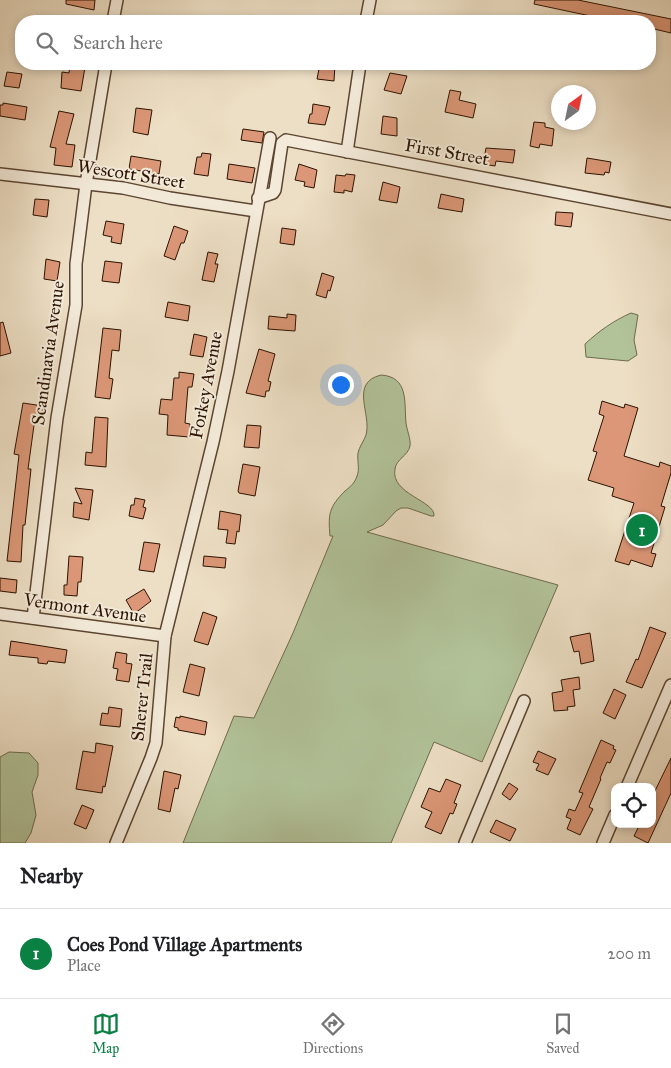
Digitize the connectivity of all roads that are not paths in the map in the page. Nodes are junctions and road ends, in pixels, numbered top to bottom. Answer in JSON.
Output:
{"nodes":[{"id":1,"x":116,"y":0,"type":"edge"},
{"id":2,"x":370,"y":0,"type":"edge"},
{"id":3,"x":114,"y":15,"type":"edge"},
{"id":4,"x":367,"y":15,"type":"edge"},
{"id":5,"x":105,"y":70,"type":"edge"},
{"id":6,"x":359,"y":70,"type":"edge"},
{"id":7,"x":270,"y":138,"type":"dead end"},
{"id":8,"x":348,"y":152,"type":"junction"},
{"id":9,"x":0,"y":174,"type":"edge"},
{"id":10,"x":86,"y":184,"type":"junction"},
{"id":11,"x":258,"y":198,"type":"junction"},
{"id":12,"x":256,"y":210,"type":"junction"},
{"id":13,"x":671,"y":214,"type":"edge"},
{"id":14,"x":0,"y":614,"type":"edge"},
{"id":15,"x":33,"y":618,"type":"junction"},
{"id":16,"x":165,"y":636,"type":"junction"},
{"id":17,"x":671,"y":685,"type":"edge"},
{"id":18,"x":524,"y":701,"type":"dead end"},
{"id":19,"x":629,"y":783,"type":"edge"},
{"id":20,"x":611,"y":824,"type":"edge"},
{"id":21,"x":116,"y":843,"type":"edge"},
{"id":22,"x":465,"y":843,"type":"edge"},
{"id":23,"x":603,"y":843,"type":"edge"}],
"edges":[{"from":1,"to":3,"type":"street"},
{"from":2,"to":4,"type":"street"},
{"from":5,"to":10,"type":"street","name":"Scandinavia Avenue"},
{"from":6,"to":8,"type":"street"},
{"from":7,"to":11,"type":"street","name":"Forkey Avenue"},
{"from":8,"to":11,"type":"street","name":"First Street"},
{"from":8,"to":13,"type":"street","name":"First Street"},
{"from":9,"to":10,"type":"street","name":"Wescott Street"},
{"from":10,"to":12,"type":"street","name":"Wescott Street"},
{"from":10,"to":15,"type":"street","name":"Scandinavia Avenue"},
{"from":11,"to":12,"type":"street","name":"Forkey Avenue"},
{"from":12,"to":16,"type":"street","name":"Forkey Avenue"},
{"from":14,"to":15,"type":"street","name":"Vermont Avenue"},
{"from":15,"to":16,"type":"street","name":"Vermont Avenue"},
{"from":16,"to":21,"type":"street","name":"Sherer Trail"},
{"from":17,"to":19,"type":"street"},
{"from":18,"to":22,"type":"street"},
{"from":20,"to":23,"type":"street"}]}
